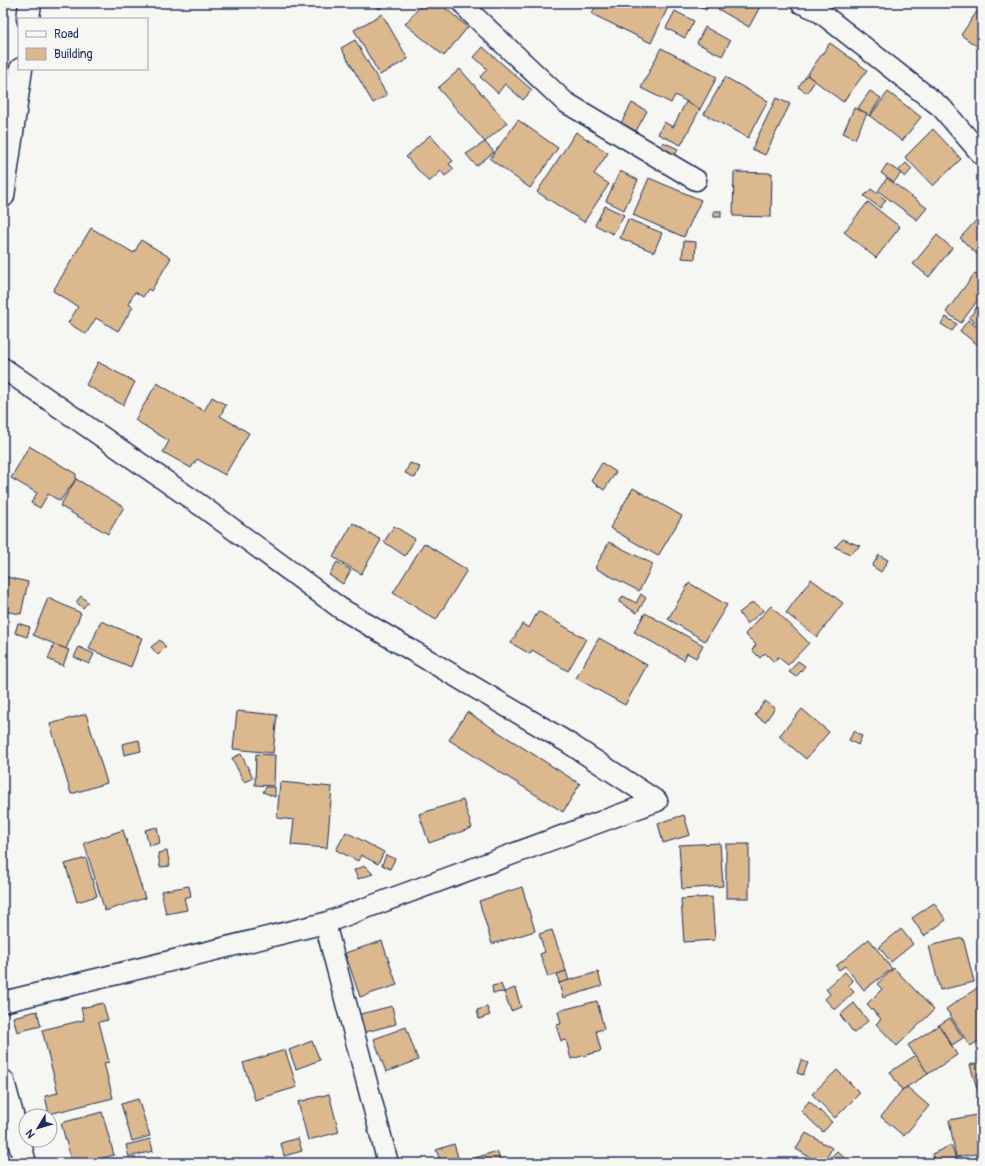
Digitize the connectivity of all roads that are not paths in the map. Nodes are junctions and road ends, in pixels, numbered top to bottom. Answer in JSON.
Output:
{"nodes":[{"id":1,"x":30,"y":3,"type":"edge"},
{"id":2,"x":801,"y":3,"type":"edge"},
{"id":3,"x":471,"y":6,"type":"edge"},
{"id":4,"x":28,"y":18,"type":"edge"},
{"id":5,"x":21,"y":70,"type":"edge"},
{"id":6,"x":982,"y":155,"type":"edge"},
{"id":7,"x":696,"y":180,"type":"dead end"},
{"id":8,"x":3,"y":196,"type":"edge"},
{"id":9,"x":3,"y":368,"type":"edge"},
{"id":10,"x":325,"y":923,"type":"junction"},
{"id":11,"x":3,"y":1002,"type":"edge"},
{"id":12,"x":3,"y":1081,"type":"edge"},
{"id":13,"x":25,"y":1163,"type":"edge"},
{"id":14,"x":388,"y":1163,"type":"edge"}],
"edges":[{"from":1,"to":4,"type":"highway"},
{"from":2,"to":6,"type":"street"},
{"from":3,"to":7,"type":"street"},
{"from":5,"to":8,"type":"highway"},
{"from":9,"to":10,"type":"street"},
{"from":10,"to":11,"type":"street"},
{"from":10,"to":14,"type":"street"},
{"from":12,"to":13,"type":"highway"}]}
